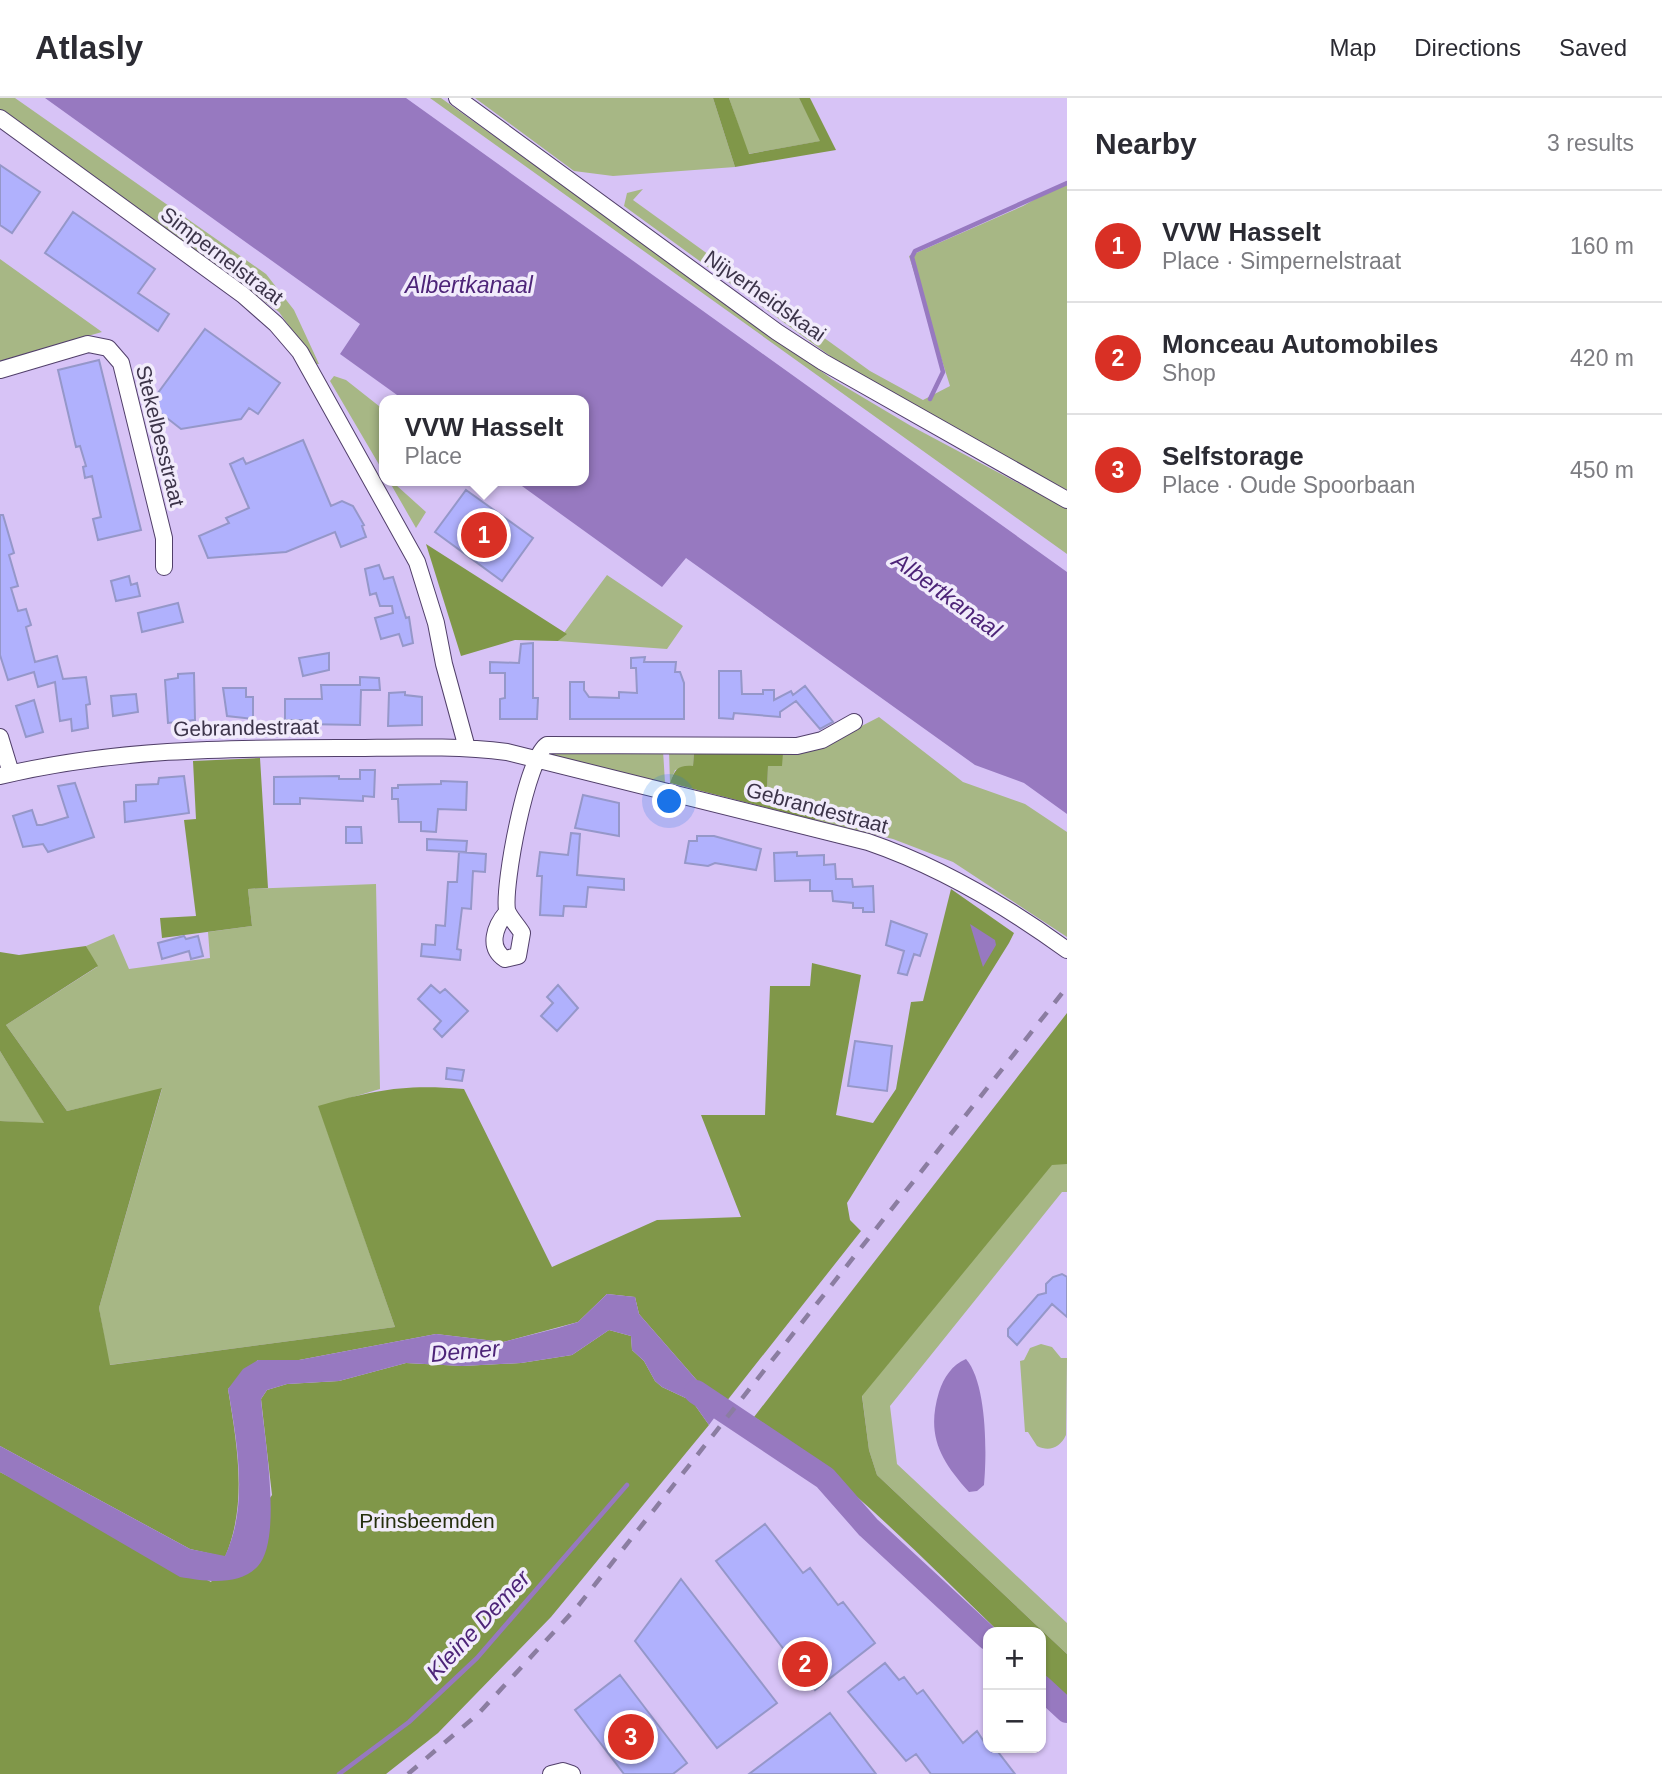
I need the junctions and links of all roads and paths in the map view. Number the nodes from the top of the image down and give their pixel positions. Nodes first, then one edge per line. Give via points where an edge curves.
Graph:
1 (457, 98) edge
2 (0, 118) edge
3 (0, 370) edge
4 (1067, 500) edge
5 (164, 567) dead end
6 (854, 722) dead end
7 (0, 737) edge
8 (467, 748) junction
9 (535, 759) junction
10 (5, 774) edge
11 (507, 912) dead end
12 (1067, 950) edge
13 (551, 1774) edge
14 (572, 1774) edge

1 - 4 street, Nijverheidskaai via 777,332
2 - 8 street, Simpernelstraat via 243,295 300,352 417,562
3 - 5 street, Stekelbesstraat via 88,344 108,348 121,363 164,538
6 - 9 street, Gebrandestraat via 822,740 797,746 547,745
7 - 10 street
8 - 9 street, Gebrandestraat
8 - 10 street, Gebrandestraat via 219,748 124,753
9 - 11 street via 513,843
9 - 12 street, Gebrandestraat via 908,856 991,898
13 - 14 street via 563,1770

